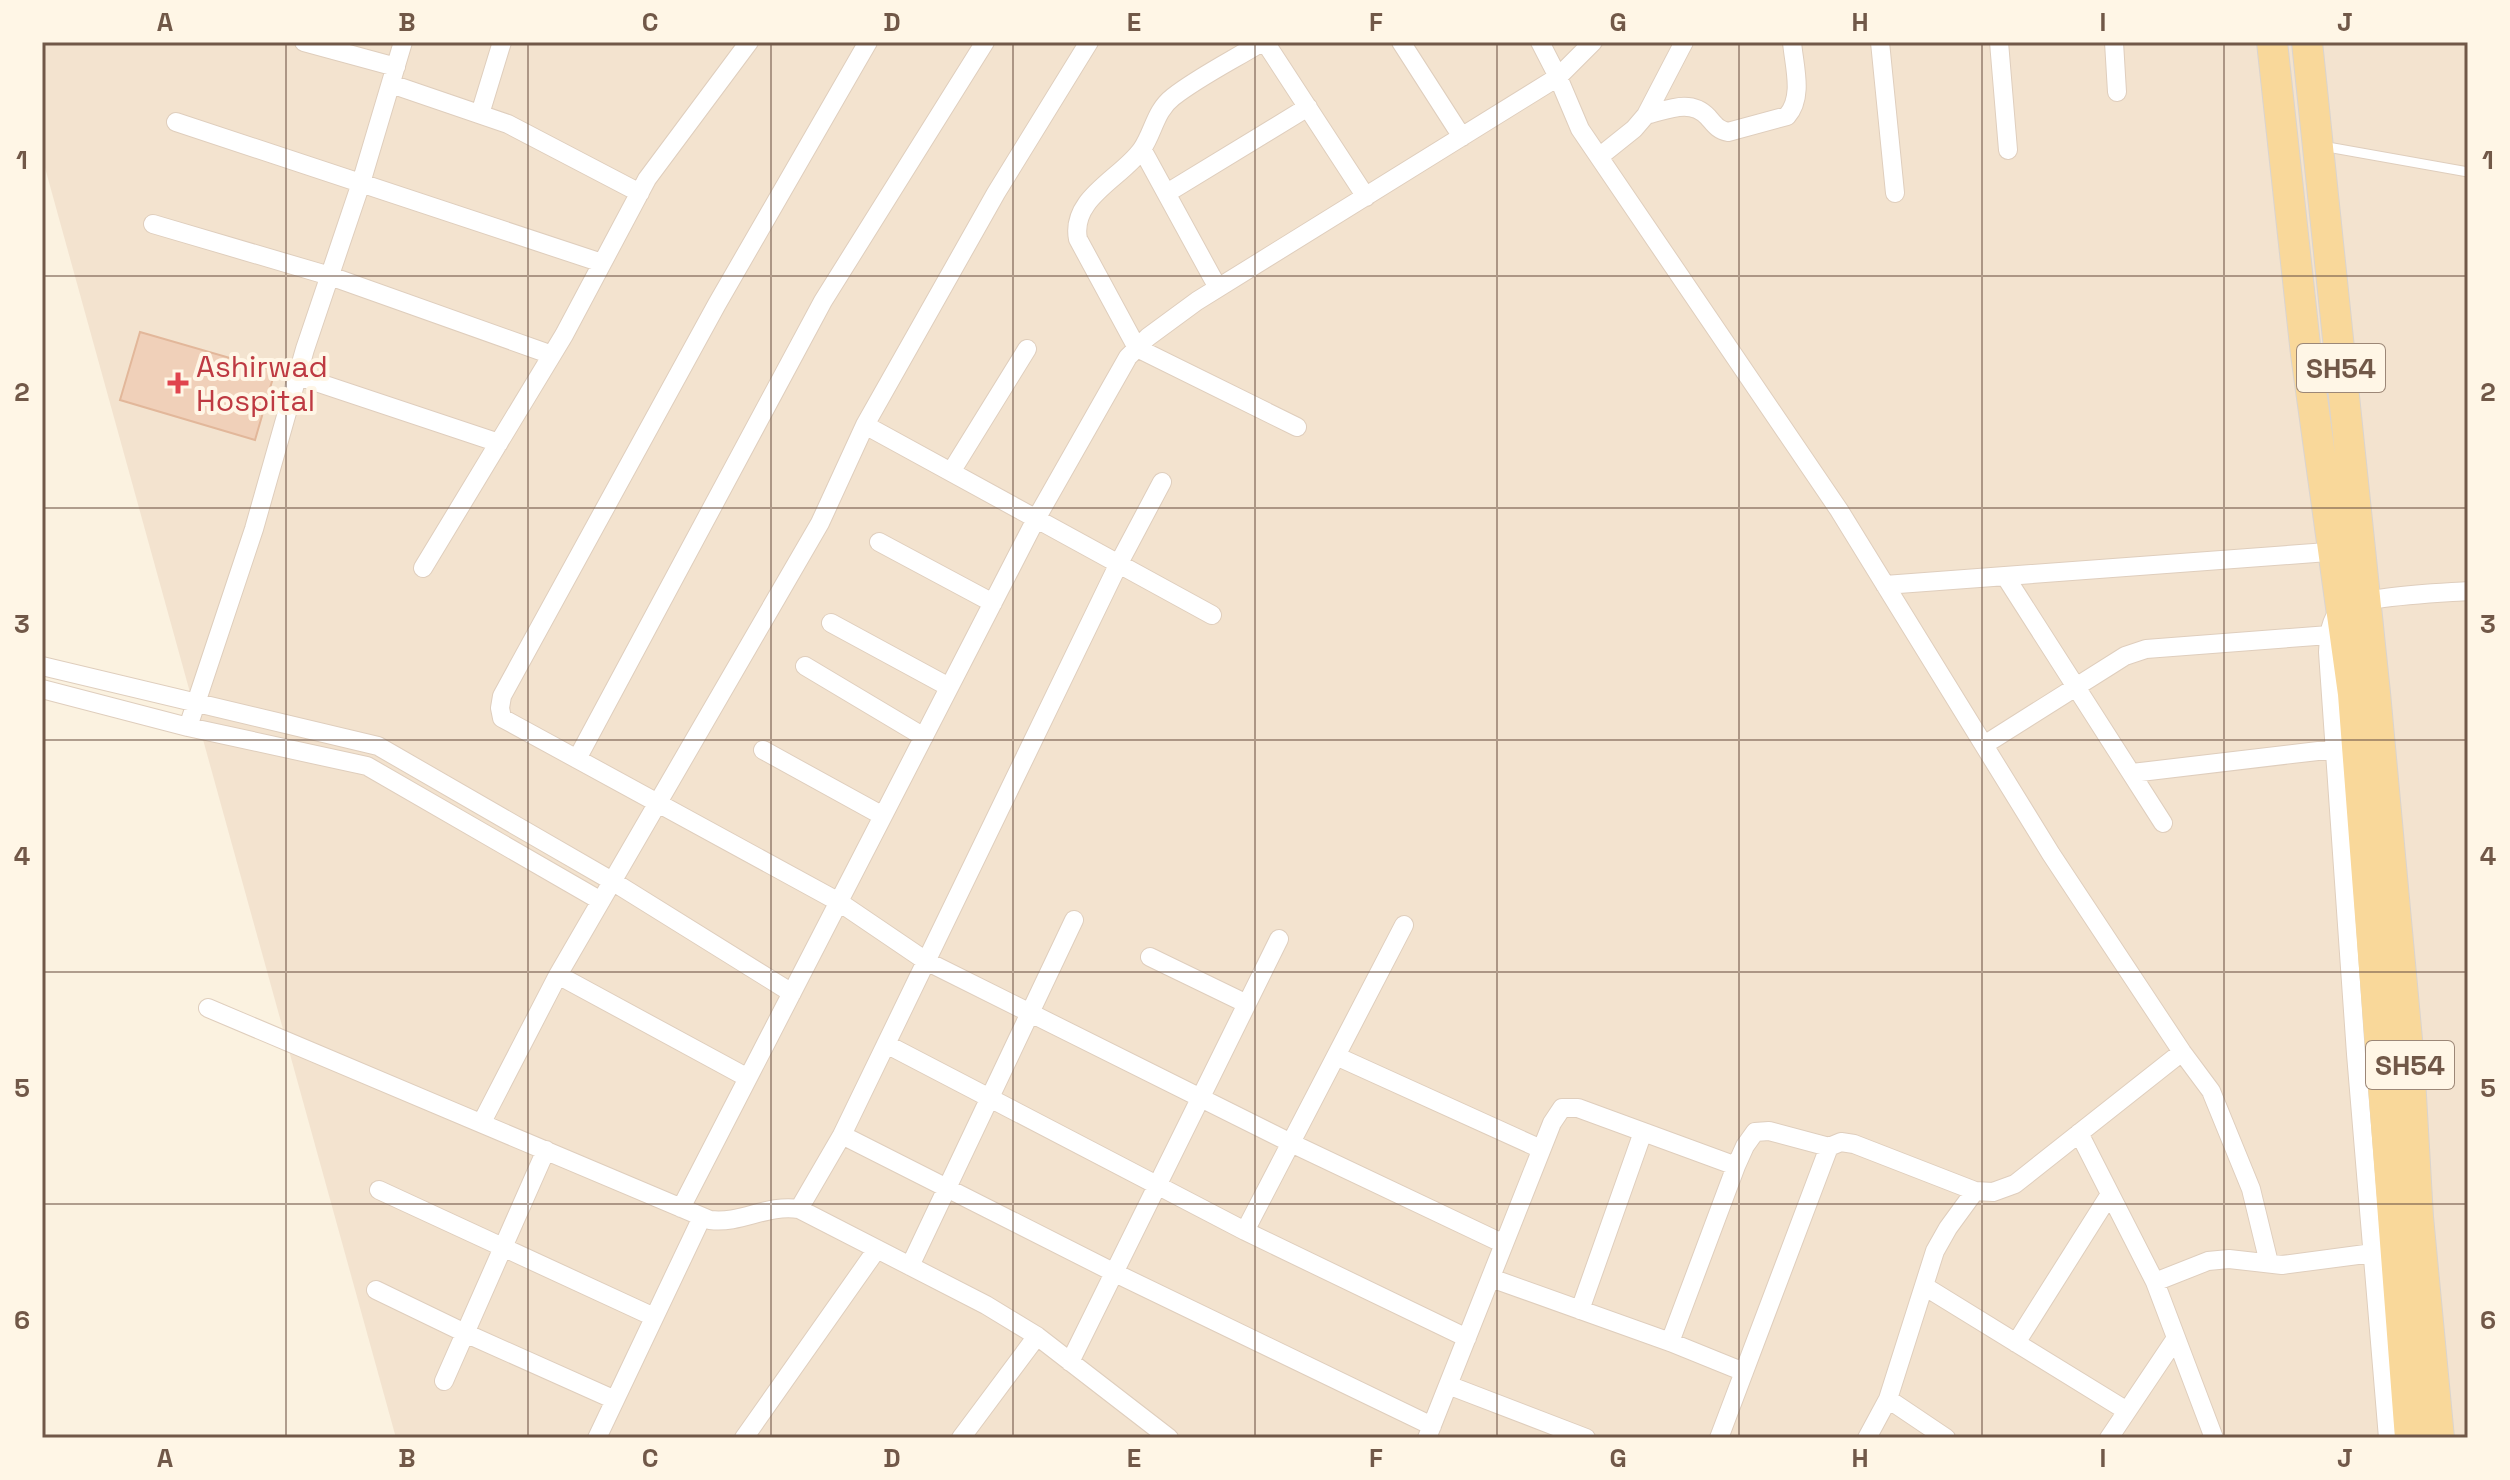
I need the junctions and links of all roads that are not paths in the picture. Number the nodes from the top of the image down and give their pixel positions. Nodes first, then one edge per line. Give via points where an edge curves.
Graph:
1 (304, 42) edge
2 (403, 42) edge
3 (502, 42) edge
4 (749, 42) edge
5 (868, 42) edge
6 (985, 42) edge
7 (1089, 42) edge
8 (1264, 42) edge
9 (1401, 42) edge
10 (1540, 42) edge
11 (1593, 42) edge
12 (1684, 42) edge
13 (1792, 42) edge
14 (1880, 42) edge
15 (1999, 42) edge
16 (2114, 42) edge
17 (2272, 42) edge
18 (2307, 42) edge
19 (393, 76) junction
20 (1558, 77) junction
21 (2117, 92) dead end
22 (1308, 107) junction
23 (480, 114) junction
24 (1646, 115) junction
25 (176, 122) dead end
26 (1462, 137) junction
27 (2317, 145) junction
28 (1142, 149) junction
29 (2008, 150) dead end
30 (1599, 157) junction
31 (2468, 172) edge
32 (361, 183) junction
33 (640, 193) junction
34 (1167, 193) junction
35 (1895, 193) dead end
36 (1366, 197) junction
37 (153, 224) dead end
38 (602, 263) junction
39 (330, 276) junction
40 (1218, 288) junction
41 (1137, 348) junction
42 (1027, 349) dead end
43 (2339, 350) junction
44 (2306, 354) junction
45 (552, 355) junction
46 (298, 376) junction
47 (865, 425) junction
48 (1297, 427) dead end
49 (499, 443) junction
50 (951, 472) junction
51 (1162, 482) dead end
52 (1036, 519) junction
53 (879, 542) dead end
54 (2347, 551) junction
55 (1119, 563) junction
56 (423, 568) dead end
57 (2005, 576) junction
58 (1885, 585) junction
59 (2468, 591) edge
60 (993, 603) junction
61 (1212, 615) dead end
62 (2345, 615) junction
63 (831, 623) dead end
64 (42, 666) edge
65 (805, 666) dead end
66 (2078, 686) junction
67 (949, 687) junction
68 (42, 689) edge
69 (2364, 694) junction
70 (195, 704) junction
71 (188, 727) junction
72 (924, 737) junction
73 (1984, 745) junction
74 (2335, 749) junction
75 (763, 750) dead end
76 (577, 759) junction
77 (2132, 773) junction
78 (657, 803) junction
79 (883, 816) junction
80 (2163, 823) dead end
81 (612, 881) junction
82 (601, 901) junction
83 (839, 902) junction
84 (1074, 920) dead end
85 (1404, 925) dead end
86 (1279, 939) dead end
87 (1150, 957) dead end
88 (926, 961) junction
89 (558, 975) junction
90 (792, 993) junction
91 (1247, 1004) junction
92 (208, 1008) dead end
93 (1030, 1013) junction
94 (886, 1044) junction
95 (2182, 1052) junction
96 (1336, 1056) junction
97 (748, 1078) junction
98 (990, 1098) junction
99 (1201, 1098) junction
100 (482, 1122) junction
101 (1643, 1132) junction
102 (2079, 1133) junction
103 (842, 1135) junction
104 (1291, 1143) junction
105 (1829, 1147) junction
106 (1541, 1149) junction
107 (546, 1150) junction
108 (1736, 1166) junction
109 (1157, 1186) junction
110 (947, 1188) junction
111 (379, 1190) dead end
112 (1975, 1191) junction
113 (2110, 1194) junction
114 (681, 1208) junction
115 (799, 1209) junction
116 (702, 1217) junction
117 (1245, 1231) junction
118 (1504, 1244) junction
119 (503, 1246) junction
120 (877, 1249) junction
121 (2373, 1253) junction
122 (2269, 1263) junction
123 (910, 1266) junction
124 (1115, 1273) junction
125 (1491, 1278) junction
126 (2155, 1282) junction
127 (1924, 1286) junction
128 (376, 1290) dead end
129 (1580, 1310) junction
130 (654, 1317) junction
131 (465, 1333) junction
132 (1037, 1336) junction
133 (1467, 1338) junction
134 (2176, 1338) junction
135 (1670, 1342) junction
136 (2016, 1343) junction
137 (1070, 1362) junction
138 (1744, 1372) junction
139 (444, 1381) dead end
140 (1448, 1385) junction
141 (1888, 1399) junction
142 (615, 1400) junction
143 (2127, 1411) junction
144 (1430, 1432) edge
145 (597, 1438) edge
146 (744, 1438) edge
147 (961, 1438) edge
148 (1169, 1438) edge
149 (1586, 1438) edge
150 (1719, 1438) edge
151 (1867, 1438) edge
152 (1946, 1438) edge
153 (2109, 1438) edge
154 (2214, 1438) edge
155 (2388, 1438) edge
156 (2410, 1438) edge
157 (2439, 1438) edge

1 - 19 street
2 - 19 street
3 - 23 street
4 - 33 street
5 - 76 street via 502,696 502,718
6 - 76 street via 823,301
7 - 47 street via 996,193
8 - 22 street
8 - 28 street via 1172,98 1159,112
9 - 26 street
10 - 20 street
11 - 20 street
12 - 24 street
13 - 24 street via 1797,96 1787,116 1728,132 1695,106
14 - 35 street
15 - 29 street
16 - 21 street
17 - 44 main road, SH54
18 - 27 main road, SH54
19 - 23 street
19 - 32 street
20 - 26 street
20 - 30 street via 1580,129
22 - 34 street
22 - 36 street
23 - 33 street
24 - 30 street
25 - 32 street
26 - 36 street
27 - 31 lane
27 - 43 main road, SH54
28 - 34 street
28 - 41 street via 1083,207 1075,226
30 - 58 street
32 - 38 street
32 - 39 street
33 - 38 street
34 - 40 street
36 - 40 street
37 - 39 street
38 - 45 street
39 - 45 street
39 - 46 street
40 - 41 street
41 - 48 street
41 - 52 street
42 - 50 street
43 - 44 main road
43 - 54 main road, SH54
44 - 54 main road, SH54
45 - 49 street
46 - 49 street
46 - 70 street
47 - 50 street
47 - 78 street via 820,523
49 - 56 street
50 - 52 street
51 - 55 street
52 - 55 street
52 - 60 street
53 - 60 street
54 - 57 street
54 - 62 main road, SH54
55 - 61 street
55 - 88 street
57 - 58 street
57 - 66 street
58 - 73 street
59 - 62 street
60 - 67 street
62 - 66 street via 2146,649
62 - 69 main road, SH54
62 - 74 street via 2328,652
63 - 67 street
64 - 70 street
65 - 72 street
66 - 73 street
66 - 77 street
67 - 72 street
68 - 71 street
69 - 156 main road, SH54
69 - 157 main road, SH54 via 2409,1061
70 - 71 street
70 - 81 street via 378,746
71 - 82 street via 367,766
72 - 79 street
73 - 95 street
74 - 77 street
74 - 121 street
75 - 79 street
76 - 78 street
77 - 80 street
78 - 81 street
78 - 83 street
79 - 83 street
81 - 82 street
81 - 90 street
82 - 89 street
83 - 88 street
83 - 90 street
84 - 93 street
85 - 96 street
86 - 91 street
87 - 91 street
88 - 93 street
88 - 94 street
89 - 97 street
89 - 100 street
90 - 97 street
91 - 99 street
92 - 100 street
93 - 98 street
93 - 99 street
94 - 98 street
94 - 103 street
95 - 102 street
95 - 122 street via 2211,1091 2241,1160
96 - 104 street
96 - 106 street
97 - 114 street
98 - 109 street
98 - 110 street
99 - 104 street
99 - 109 street
100 - 107 street
101 - 106 street via 1578,1108 1562,1108
101 - 108 street
101 - 129 street
102 - 112 street via 2015,1184 1993,1192
102 - 113 street
103 - 110 street
103 - 115 street
104 - 117 street
104 - 118 street
105 - 108 street via 1755,1132
105 - 112 street via 1854,1144
105 - 138 street
106 - 118 street
107 - 114 street
107 - 119 street
108 - 135 street
109 - 117 street
109 - 124 street
110 - 123 street
110 - 124 street
111 - 119 street
112 - 127 street via 1935,1251
113 - 126 street
113 - 136 street
114 - 116 street
115 - 116 street via 782,1206 727,1222
115 - 120 street
116 - 130 street
117 - 133 street
118 - 125 street
119 - 130 street
119 - 131 street
120 - 123 street
120 - 146 street
121 - 122 street
121 - 155 street
122 - 126 street via 2208,1261
123 - 132 street
124 - 137 street
124 - 144 street
125 - 129 street
125 - 133 street
126 - 134 street
127 - 136 street
127 - 141 street
128 - 131 street
129 - 135 street
130 - 142 street
131 - 139 street
131 - 142 street
132 - 137 street
132 - 147 street
133 - 140 street
134 - 143 street
134 - 154 street
135 - 138 street
136 - 143 street
137 - 148 street
138 - 150 street
140 - 144 street
140 - 149 street
141 - 151 street
141 - 152 street
142 - 145 street
143 - 153 street

